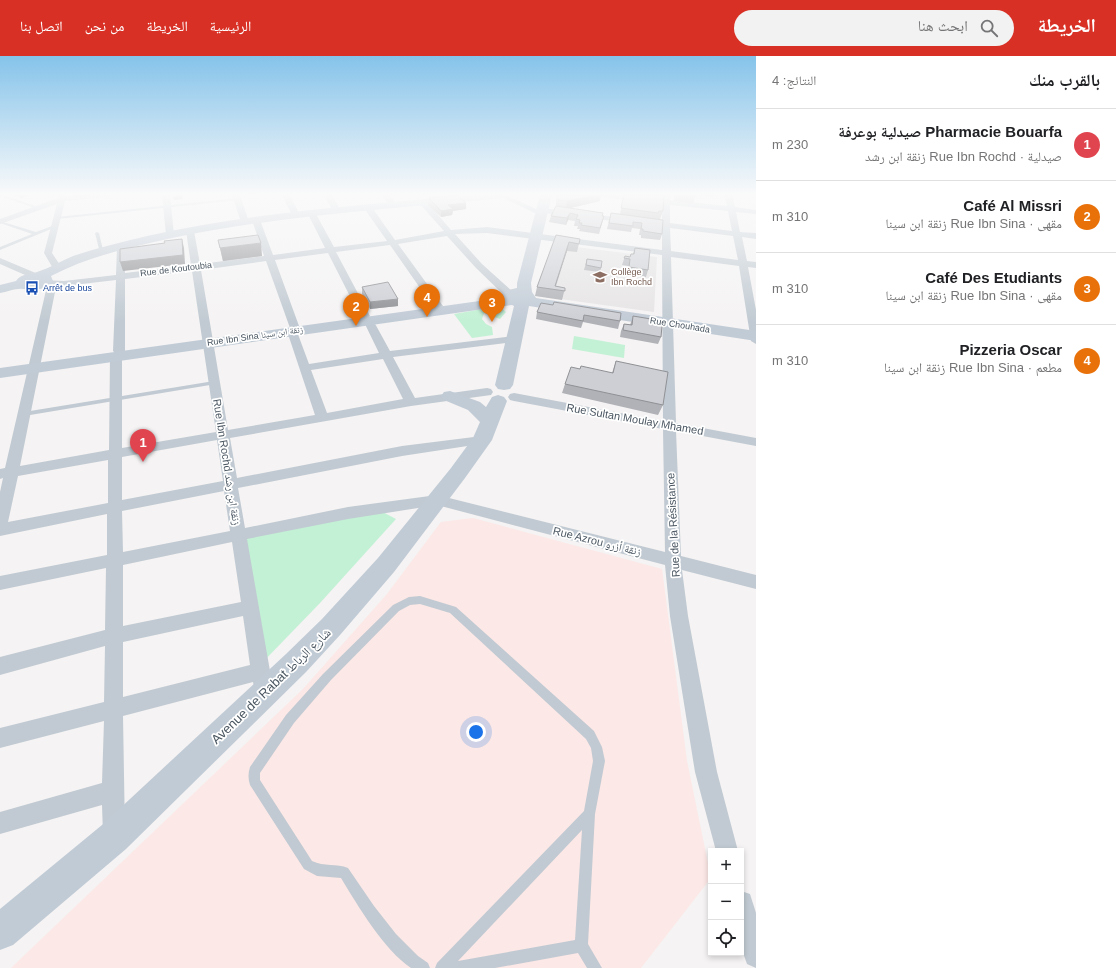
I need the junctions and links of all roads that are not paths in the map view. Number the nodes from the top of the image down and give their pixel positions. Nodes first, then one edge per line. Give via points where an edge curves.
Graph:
1 (535, 237) edge
2 (27, 238) edge
3 (52, 238) edge
4 (98, 238) edge
5 (160, 238) edge
6 (191, 238) edge
7 (259, 238) edge
8 (324, 238) edge
9 (389, 238) edge
10 (428, 238) edge
11 (454, 238) edge
12 (540, 238) edge
13 (666, 238) edge
14 (737, 238) edge
15 (392, 242) junction
16 (121, 247) junction
17 (0, 249) edge
18 (331, 250) junction
19 (102, 253) junction
20 (666, 253) junction
21 (269, 258) junction
22 (0, 261) edge
23 (743, 263) junction
24 (756, 265) edge
25 (196, 267) junction
26 (57, 268) junction
27 (121, 276) junction
28 (43, 279) junction
29 (0, 290) edge
30 (517, 300) junction
31 (438, 306) junction
32 (367, 318) junction
33 (666, 322) junction
34 (293, 328) junction
35 (756, 338) edge
36 (514, 339) junction
37 (207, 341) junction
38 (117, 354) junction
39 (386, 355) junction
40 (34, 366) junction
41 (0, 368) edge
42 (305, 368) junction
43 (0, 374) edge
44 (214, 383) junction
45 (450, 396) junction
46 (116, 399) junction
47 (411, 402) junction
48 (496, 406) junction
49 (24, 414) junction
50 (322, 418) junction
51 (669, 425) junction
52 (223, 435) junction
53 (756, 442) edge
54 (115, 454) junction
55 (6, 473) edge
56 (231, 485) junction
57 (437, 500) junction
58 (115, 507) junction
59 (0, 526) edge
60 (0, 530) edge
61 (239, 536) junction
62 (114, 559) junction
63 (673, 560) junction
64 (756, 582) edge
65 (0, 583) edge
66 (250, 607) junction
67 (114, 636) junction
68 (0, 666) edge
69 (262, 683) junction
70 (113, 708) junction
71 (0, 738) edge
72 (113, 792) junction
73 (589, 814) junction
74 (0, 823) edge
75 (114, 837) junction
76 (726, 848) edge
77 (744, 913) edge
78 (0, 932) edge
79 (581, 946) junction
80 (756, 955) edge
81 (423, 968) edge
82 (442, 968) edge
83 (456, 968) edge
84 (595, 968) edge

1 - 30 street, Avenue de Rabat شارع الرباط
2 - 17 lane
3 - 26 street via 48,253
4 - 19 lane
5 - 16 street
6 - 25 street, Rue Ibn Rochd زنقة ابن رشد
7 - 21 street
8 - 18 street
9 - 15 street
10 - 15 street, Rue de Koutoubia
11 - 30 street via 479,266
12 - 20 street, Rue de Koutoubia
13 - 20 street, Rue de la Résistance
14 - 23 street
15 - 18 street, Rue de Koutoubia
15 - 31 street
16 - 19 street
16 - 27 street
18 - 21 street, Rue de Koutoubia
18 - 32 street
19 - 26 street
20 - 23 street, Rue de Koutoubia
20 - 33 street, Rue de la Résistance
21 - 25 street, Rue de Koutoubia
21 - 34 street
22 - 28 street
23 - 24 street, Rue de Koutoubia
23 - 35 street
25 - 27 street, Rue de Koutoubia
25 - 37 street, Rue Ibn Rochd زنقة ابن رشد
26 - 28 street
27 - 28 street, Rue de Koutoubia
27 - 38 street
28 - 29 street via 31,286 23,284
28 - 40 street
30 - 31 street, Rue Ibn Sina زنقة ابن سينا
30 - 32 street, Rue Ibn Sina زنقة ابن سينا
30 - 33 street, Rue Chouhada
30 - 36 street, Avenue de Rabat شارع الرباط
31 - 32 street, Rue Ibn Sina زنقة ابن سينا
32 - 34 street, Rue Ibn Sina زنقة ابن سينا
32 - 39 street
33 - 35 street, Rue Chouhada
33 - 51 street, Rue de la Résistance
34 - 37 street, Rue Ibn Sina زنقة ابن سينا
34 - 42 street
36 - 39 street
36 - 48 street, Avenue de Rabat شارع الرباط
37 - 38 street, Rue Ibn Sina زنقة ابن سينا
37 - 44 street, Rue Ibn Rochd زنقة ابن رشد
38 - 40 street, Rue Ibn Sina زنقة ابن سينا
38 - 46 street
39 - 42 street
39 - 47 street
40 - 41 street, Rue Ibn Sina زنقة ابن سينا
40 - 43 street, Rue Ibn Sina زنقة ابن سينا
40 - 49 street
42 - 50 street
44 - 46 lane
44 - 52 street, Rue Ibn Rochd زنقة ابن رشد
45 - 47 street
45 - 48 street
45 - 48 street via 474,406
46 - 49 lane
46 - 54 street
47 - 50 street
48 - 51 street, Rue Sultan Moulay Mhamed
48 - 56 street via 402,451
48 - 57 street, Avenue de Rabat شارع الرباط
49 - 55 street
50 - 52 street
51 - 53 street, Rue Sultan Moulay Mhamed
51 - 63 street, Rue de la Résistance
52 - 54 street
52 - 56 street, Rue Ibn Rochd زنقة ابن رشد
54 - 55 street
54 - 58 street
55 - 59 street
56 - 58 street
56 - 61 street, Rue Ibn Rochd زنقة ابن رشد
57 - 61 street via 348,513
57 - 63 street, Rue Azrou زنقة أزرو
57 - 69 street, Avenue de Rabat شارع الرباط via 362,594 326,632
58 - 60 street
58 - 62 street
61 - 62 street
61 - 66 street, Rue Ibn Rochd زنقة ابن رشد
62 - 65 street
62 - 67 street
63 - 64 street, Rue Azrou زنقة أزرو
63 - 76 street, Rue de la Résistance via 679,616 706,772
66 - 67 street
66 - 69 street, Rue Ibn Rochd زنقة ابن رشد
67 - 68 street
67 - 70 street
69 - 70 street
69 - 75 street, Avenue de Rabat شارع الرباط
70 - 71 street
70 - 72 street
72 - 74 street
72 - 75 street
73 - 79 lane
73 - 81 lane via 599,752 590,735 452,610 420,600 409,601 396,608 290,718 254,771 254,781 308,865 317,870 344,872 357,894 405,955
73 - 82 lane
75 - 78 street, Avenue de Rabat شارع الرباط
77 - 80 street
79 - 83 lane
79 - 84 lane

